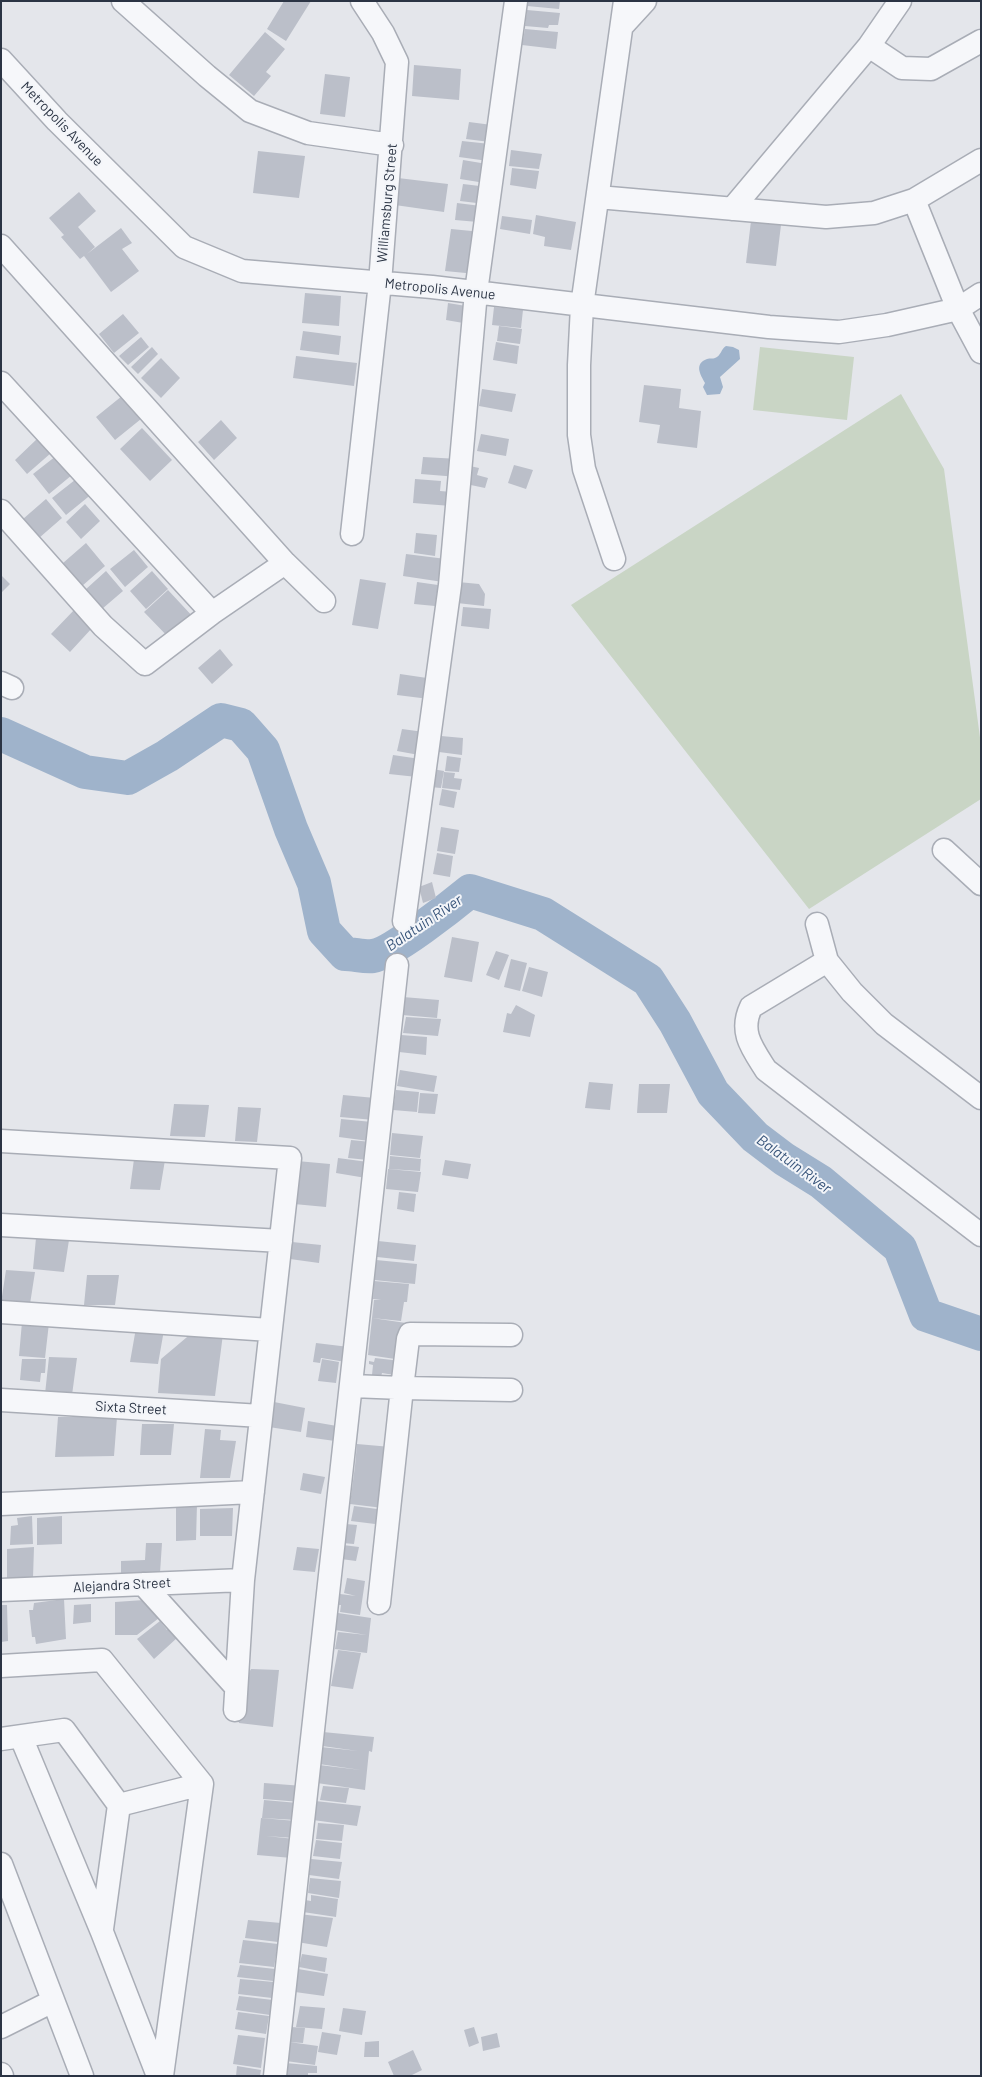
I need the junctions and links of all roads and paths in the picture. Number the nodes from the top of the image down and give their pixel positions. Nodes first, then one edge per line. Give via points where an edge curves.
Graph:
1 (123, 1) edge
2 (362, 1) edge
3 (516, 1) edge
4 (625, 1) edge
5 (644, 1) edge
6 (900, 1) edge
7 (622, 25) junction
8 (981, 41) edge
9 (869, 46) junction
10 (1, 60) edge
11 (392, 146) junction
12 (981, 160) edge
13 (598, 197) junction
14 (914, 200) junction
15 (732, 210) junction
16 (1, 246) edge
17 (380, 283) junction
18 (476, 292) junction
19 (981, 294) edge
20 (582, 306) junction
21 (958, 309) junction
22 (981, 352) edge
23 (1, 383) edge
24 (1, 511) edge
25 (352, 534) dead end
26 (614, 558) dead end
27 (285, 563) junction
28 (324, 601) dead end
29 (212, 614) junction
30 (944, 850) dead end
31 (981, 884) edge
32 (404, 921) dead end
33 (817, 924) dead end
34 (827, 961) junction
35 (397, 965) dead end
36 (981, 1098) edge
37 (1, 1141) edge
38 (1, 1226) edge
39 (981, 1235) edge
40 (281, 1241) junction
41 (1, 1312) edge
42 (270, 1330) junction
43 (511, 1335) dead end
44 (352, 1386) junction
45 (402, 1388) junction
46 (511, 1390) dead end
47 (1, 1400) edge
48 (261, 1416) junction
49 (253, 1492) junction
50 (1, 1504) edge
51 (243, 1580) junction
52 (143, 1584) junction
53 (1, 1590) edge
54 (379, 1603) dead end
55 (1, 1666) edge
56 (236, 1687) junction
57 (235, 1710) dead end
58 (11, 1738) edge
59 (202, 1784) junction
60 (119, 1805) junction
61 (1, 1864) edge
62 (102, 1932) junction
63 (53, 2001) junction
64 (1, 2027) edge
65 (82, 2076) edge
66 (158, 2076) edge
67 (162, 2076) edge
68 (275, 2076) edge

1 - 11 street via 250,111 308,133
2 - 11 street, Williamsburg Street via 383,33 396,62
3 - 18 street
4 - 7 street
5 - 7 street
6 - 9 street
7 - 13 street
8 - 9 street via 931,69 902,68
9 - 15 street
10 - 17 street, Metropolis Avenue via 57,121 184,247 242,271
11 - 17 street, Williamsburg Street
12 - 14 street
13 - 15 street
13 - 20 street
14 - 15 street via 874,213 826,216
14 - 21 street
16 - 27 street
17 - 18 street, Metropolis Avenue
17 - 25 street, Williamsburg Street
18 - 20 street, Metropolis Avenue
18 - 32 street via 450,585
19 - 21 street
20 - 21 street, Metropolis Avenue via 839,332
20 - 26 street via 578,364 579,435 584,469
21 - 22 street
23 - 29 street
24 - 29 street via 104,626 145,664
27 - 28 street
27 - 29 street
30 - 31 street
33 - 34 street
34 - 36 street via 884,1024
34 - 39 street via 751,1006 745,1030 751,1046 766,1070
35 - 44 street
37 - 40 street via 290,1158
38 - 40 street
40 - 42 street
41 - 42 street
42 - 48 street
43 - 45 street via 410,1334
44 - 45 street
44 - 68 street
45 - 46 street
45 - 54 street
47 - 48 street, Sixta Street
48 - 49 street
49 - 50 street
49 - 51 street
51 - 52 street, Alejandra Street
51 - 56 street
52 - 53 street, Alejandra Street
52 - 56 street
55 - 59 street via 102,1660
56 - 57 street
58 - 60 street via 64,1730
58 - 62 street
59 - 60 street
59 - 67 street
60 - 62 street
61 - 63 street
62 - 66 street
63 - 64 street
63 - 65 street

